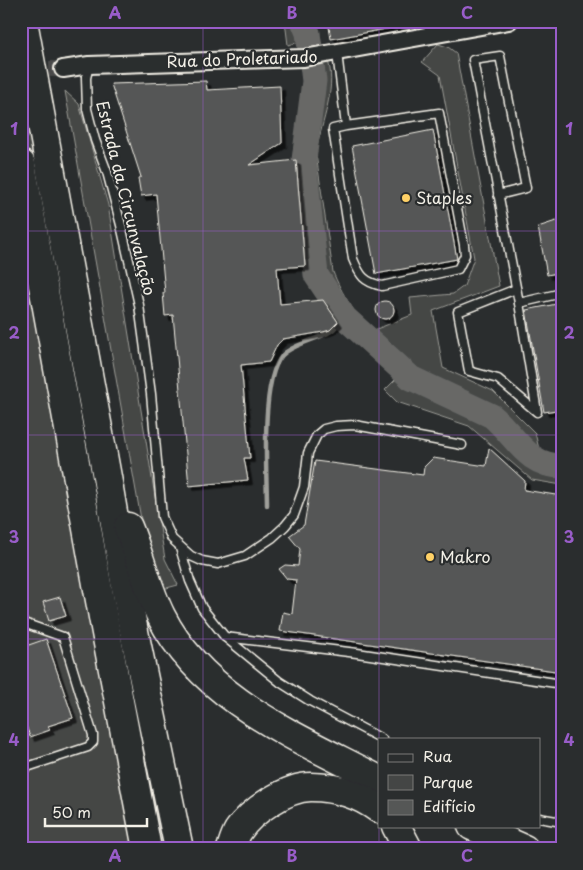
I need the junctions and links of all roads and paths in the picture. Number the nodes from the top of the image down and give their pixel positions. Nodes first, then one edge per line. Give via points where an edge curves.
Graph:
1 (23, 21) edge
2 (509, 21) edge
3 (332, 54) junction
4 (89, 65) junction
5 (63, 69) tunnel mouth
6 (346, 126) junction
7 (21, 164) edge
8 (498, 195) junction
9 (516, 289) junction
10 (562, 293) edge
11 (519, 303) junction
12 (462, 445) dead end
13 (107, 477) junction
14 (180, 548) junction
15 (21, 622) edge
16 (225, 637) junction
17 (562, 684) edge
18 (380, 738) edge
19 (21, 769) edge
20 (378, 779) edge
21 (378, 808) edge
22 (540, 818) edge
23 (562, 822) edge
24 (397, 828) edge
25 (477, 828) edge
26 (147, 849) edge
27 (179, 849) edge
28 (231, 849) edge
29 (408, 849) edge
30 (524, 849) edge

1 - 13 highway
2 - 3 street, Rua do Proletariado
3 - 4 street, Rua do Proletariado via 304,58
3 - 6 lane
4 - 5 street, Rua do Proletariado
4 - 14 lane, Estrada da Circunvalação via 87,108 121,225 139,305 162,517
6 - 6 lane via 333,129 353,259 363,278 382,286 458,269 465,256 464,245 439,113
7 - 26 highway
8 - 8 lane via 526,188 500,56 473,60
8 - 9 lane
9 - 11 lane
9 - 11 lane via 458,312 469,371 498,379 537,412
10 - 11 lane
12 - 14 lane via 355,424 324,429 316,435 308,453 298,506 285,526 272,538 245,556 218,564 202,561
13 - 20 highway via 162,617 195,665 244,706
13 - 27 highway via 131,617
14 - 16 lane via 202,608
15 - 19 lane via 63,637 94,735 88,747
16 - 17 lane
16 - 18 lane via 310,702
21 - 28 highway via 339,790 310,787 288,793 267,802 252,814 238,831
22 - 23 lane
24 - 29 highway
25 - 30 highway

